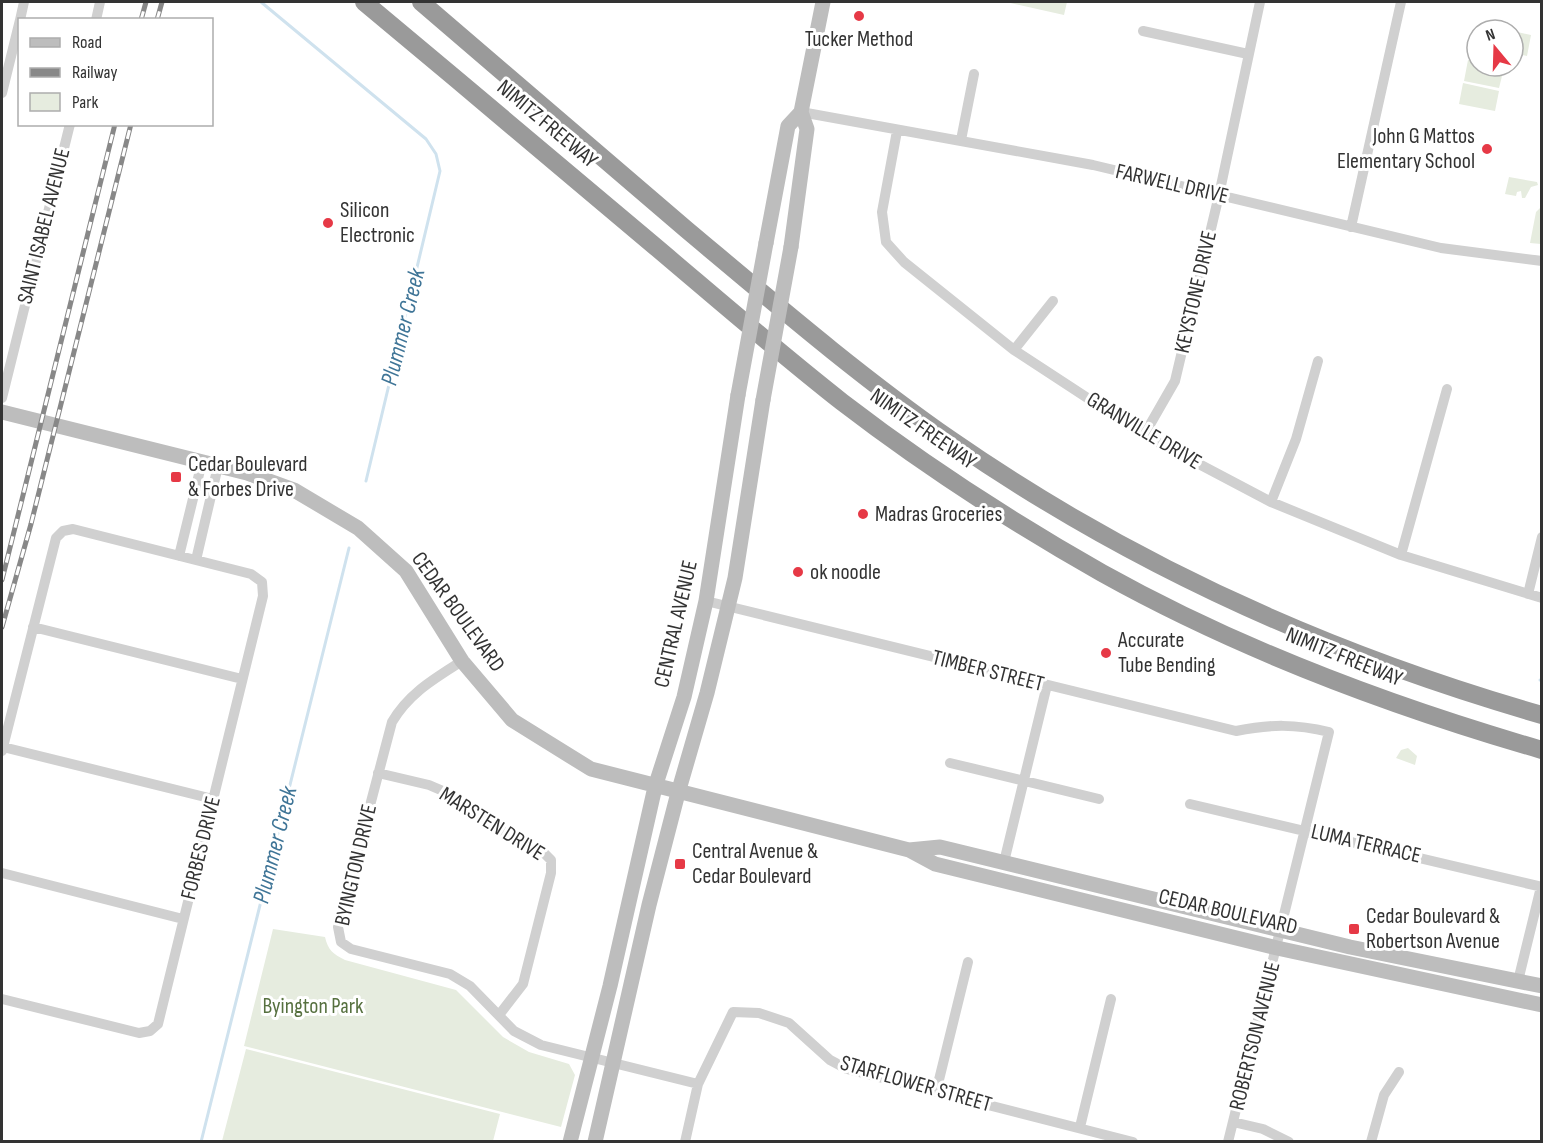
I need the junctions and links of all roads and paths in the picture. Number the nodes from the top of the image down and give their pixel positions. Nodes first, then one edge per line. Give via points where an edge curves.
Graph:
1 (24, 2) edge
2 (100, 2) edge
3 (364, 2) edge
4 (421, 2) edge
5 (823, 2) edge
6 (1260, 2) edge
7 (1401, 2) edge
8 (20, 18) edge
9 (96, 18) edge
10 (18, 28) edge
11 (1143, 32) dead end
12 (1248, 54) junction
13 (974, 74) dead end
14 (2, 93) edge
15 (801, 112) junction
16 (70, 126) edge
17 (897, 131) junction
18 (960, 140) junction
19 (1219, 195) junction
20 (1351, 227) junction
21 (1542, 261) edge
22 (1053, 301) dead end
23 (1014, 350) junction
24 (1318, 361) dead end
25 (1447, 389) dead end
26 (2, 398) edge
27 (2, 412) edge
28 (1143, 435) junction
29 (210, 464) junction
30 (1271, 502) junction
31 (1542, 537) edge
32 (1401, 555) junction
33 (179, 556) junction
34 (196, 560) junction
35 (1528, 594) junction
36 (1542, 598) edge
37 (706, 601) junction
38 (727, 607) junction
39 (33, 627) junction
40 (462, 661) junction
41 (242, 679) junction
42 (1047, 686) junction
43 (1542, 715) edge
44 (2, 749) edge
45 (1542, 750) edge
46 (950, 763) dead end
47 (378, 773) junction
48 (1024, 781) junction
49 (655, 787) junction
50 (678, 793) junction
51 (213, 799) junction
52 (1099, 799) dead end
53 (1190, 804) dead end
54 (1305, 830) junction
55 (909, 850) junction
56 (1004, 862) junction
57 (2, 873) edge
58 (1541, 887) edge
59 (183, 918) junction
60 (1281, 930) junction
61 (1277, 948) junction
62 (968, 962) dead end
63 (1518, 981) junction
64 (1542, 986) edge
65 (2, 999) edge
66 (1111, 999) dead end
67 (1542, 1005) edge
68 (499, 1015) junction
69 (590, 1058) junction
70 (614, 1064) junction
71 (1399, 1072) dead end
72 (698, 1084) junction
73 (936, 1092) junction
74 (1233, 1122) junction
75 (1080, 1127) junction
76 (570, 1142) edge
77 (595, 1142) edge
78 (685, 1142) edge
79 (1133, 1142) edge
80 (1228, 1142) edge
81 (1289, 1142) edge
82 (1371, 1142) edge

1 - 8 street
2 - 9 street
3 - 45 highway, NIMITZ FREEWAY via 843,403 1016,521 1114,579 1278,658 1396,704
4 - 43 highway, NIMITZ FREEWAY via 797,322 950,439 1034,495 1203,586 1313,637 1406,673
5 - 15 main road, CENTRAL AVENUE
6 - 12 street, KEYSTONE DRIVE
7 - 20 street
10 - 14 street
11 - 12 street
12 - 19 street, KEYSTONE DRIVE
13 - 18 street
15 - 17 street, FARWELL DRIVE
15 - 37 main road, CENTRAL AVENUE, bridge via 788,126 738,395
15 - 38 main road, CENTRAL AVENUE, bridge via 807,129 790,247
16 - 26 street, SAINT ISABEL AVENUE
17 - 18 street, FARWELL DRIVE
17 - 23 street, GRANVILLE DRIVE via 882,212 886,242 904,262
18 - 19 street, FARWELL DRIVE via 1093,165
19 - 20 street, FARWELL DRIVE
19 - 28 street, KEYSTONE DRIVE via 1175,381
20 - 21 street, FARWELL DRIVE via 1441,248
22 - 23 street
23 - 28 street, GRANVILLE DRIVE
24 - 30 street via 1296,439
25 - 32 street
27 - 29 main road, CEDAR BOULEVARD
28 - 30 street, GRANVILLE DRIVE
29 - 33 street
29 - 34 street
29 - 40 main road, CEDAR BOULEVARD via 294,490 358,528 406,571
30 - 32 street, GRANVILLE DRIVE
31 - 35 street
32 - 35 street, GRANVILLE DRIVE
33 - 34 street, FORBES DRIVE
33 - 39 street, FORBES DRIVE via 73,529 63,531 56,538
34 - 41 street, FORBES DRIVE via 251,574 262,582 263,596
35 - 36 street, GRANVILLE DRIVE
37 - 38 street, TIMBER STREET
37 - 49 main road, CENTRAL AVENUE via 684,697
38 - 42 street, TIMBER STREET
38 - 50 main road, CENTRAL AVENUE
39 - 41 street
39 - 44 street, FORBES DRIVE
40 - 47 street, BYINGTON DRIVE via 418,689 402,705 392,722
40 - 49 main road, CEDAR BOULEVARD via 512,720 591,769
41 - 51 street, FORBES DRIVE
42 - 48 street
42 - 54 street, TIMBER STREET via 1236,731 1270,724 1301,725 1329,732
44 - 51 street
46 - 48 street
47 - 68 street, BYINGTON DRIVE via 338,927 341,942 351,949 450,974 470,986
47 - 68 street, MARSTEN DRIVE via 450,794 491,825 541,850 551,860 523,984
48 - 52 street
48 - 56 street
49 - 50 main road, CEDAR BOULEVARD
49 - 69 main road, CENTRAL AVENUE
50 - 55 main road, CEDAR BOULEVARD
50 - 70 main road, CENTRAL AVENUE
51 - 59 street, FORBES DRIVE
53 - 54 street, LUMA TERRACE
54 - 58 street, LUMA TERRACE
54 - 60 street, ROBERTSON AVENUE
55 - 56 main road, CEDAR BOULEVARD via 940,847
55 - 61 main road, CEDAR BOULEVARD via 935,864
56 - 60 main road, CEDAR BOULEVARD
57 - 59 street
58 - 63 street
59 - 65 street, FORBES DRIVE via 158,1024 150,1031 139,1033
60 - 61 street, ROBERTSON AVENUE
60 - 63 main road, CEDAR BOULEVARD
61 - 67 main road, CEDAR BOULEVARD
61 - 74 street, ROBERTSON AVENUE
62 - 73 street
63 - 64 main road, CEDAR BOULEVARD
66 - 75 street
68 - 69 street, BYINGTON DRIVE via 514,1031 541,1045
69 - 70 street, BYINGTON DRIVE
69 - 76 main road, CENTRAL AVENUE
70 - 72 street
70 - 77 main road, CENTRAL AVENUE
71 - 82 street via 1384,1095
72 - 73 street, STARFLOWER STREET via 733,1012 759,1013 789,1023 830,1060 847,1069
72 - 78 street
73 - 75 street, STARFLOWER STREET
74 - 80 street, ROBERTSON AVENUE
74 - 81 street via 1263,1129
75 - 79 street, STARFLOWER STREET

